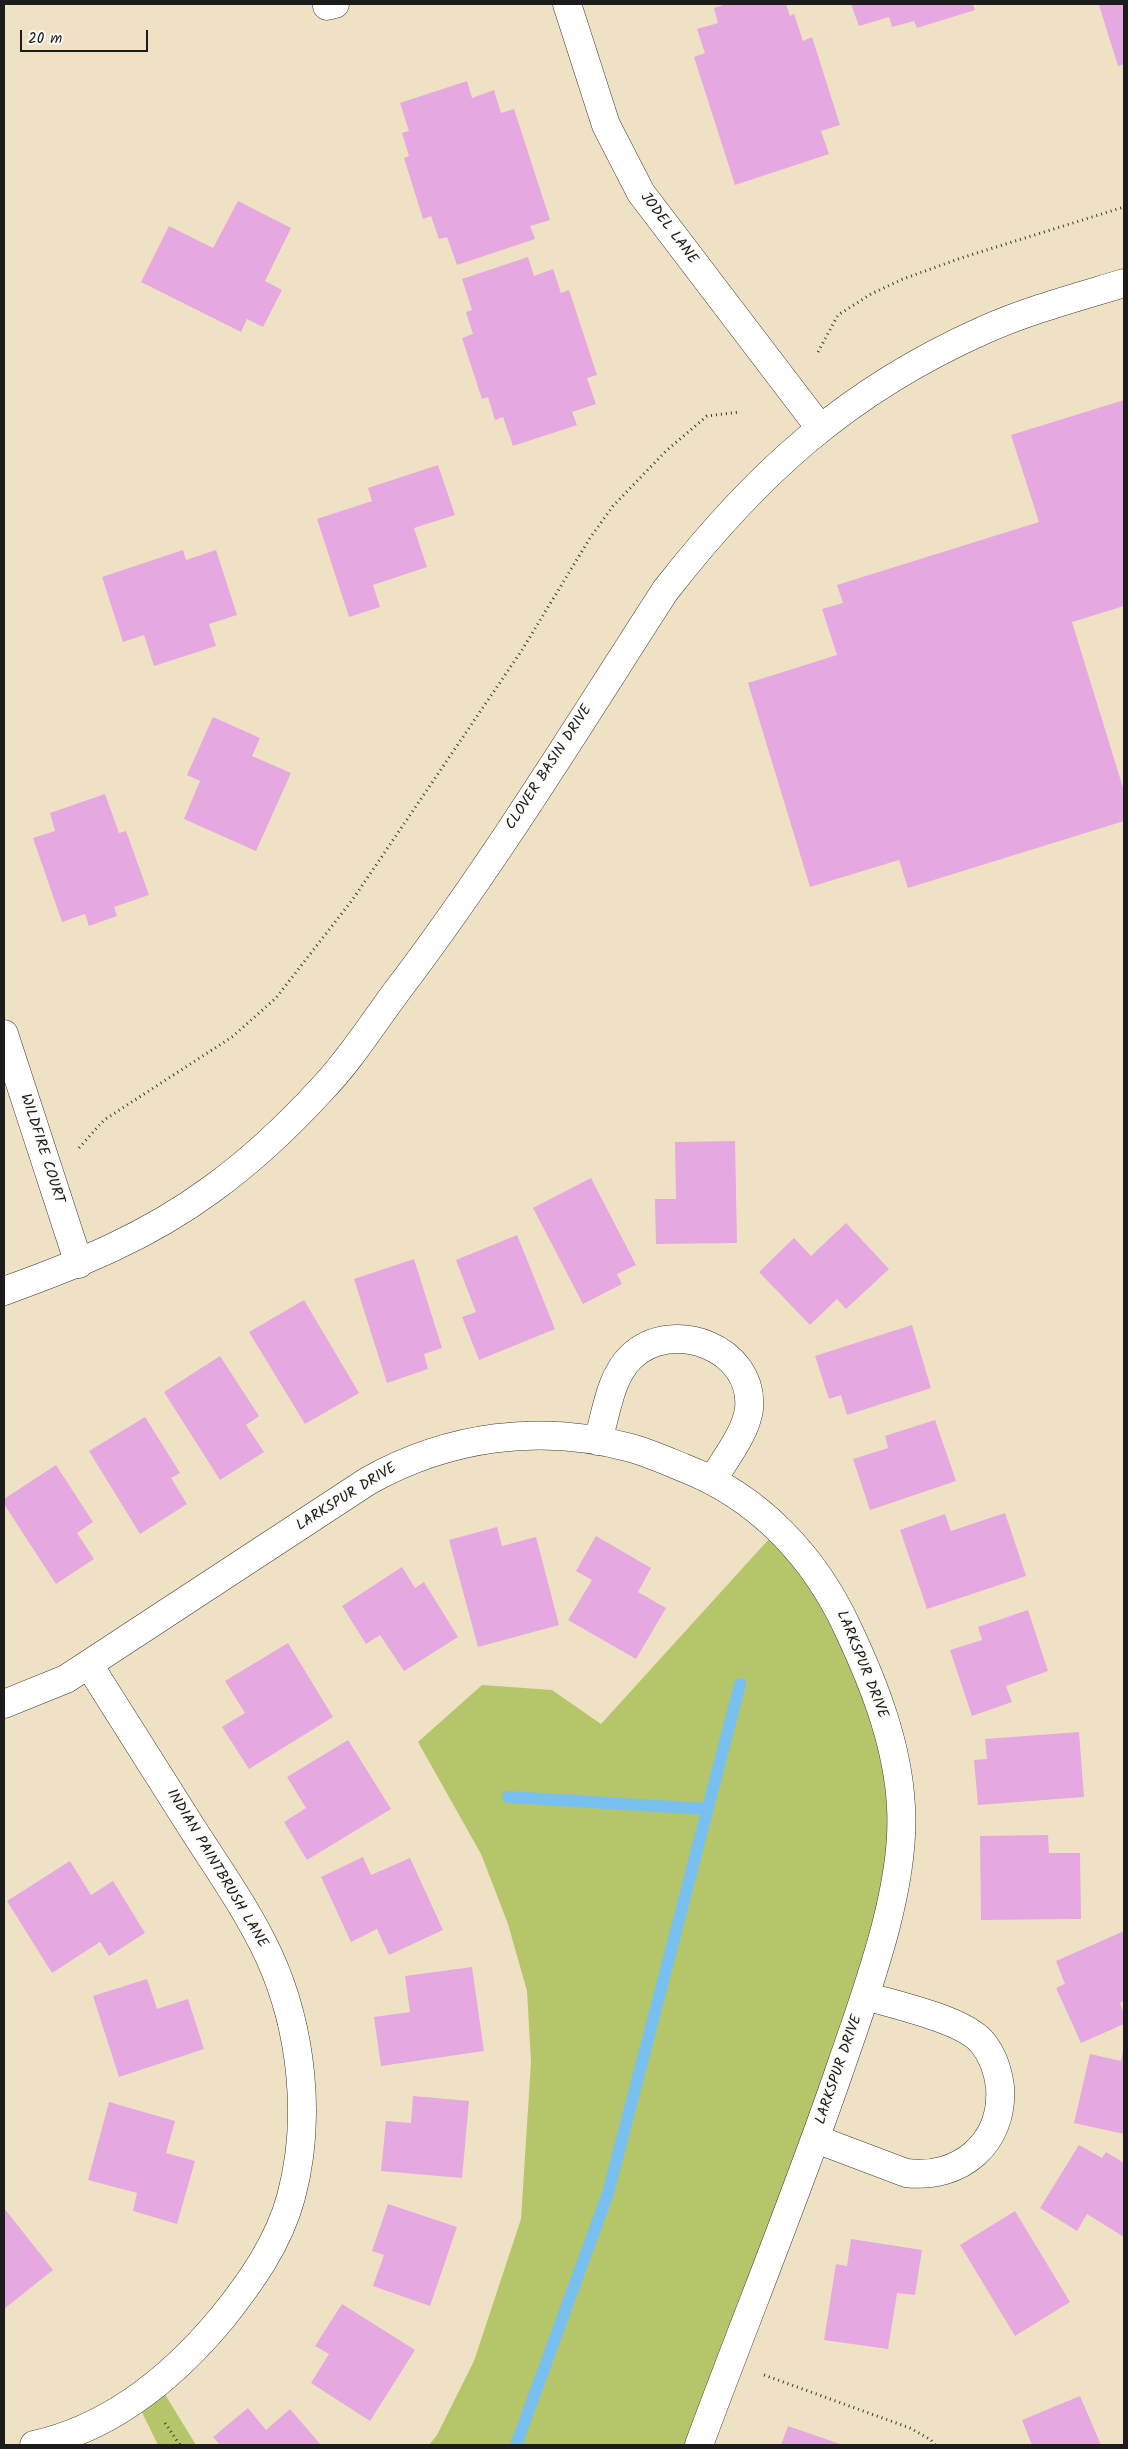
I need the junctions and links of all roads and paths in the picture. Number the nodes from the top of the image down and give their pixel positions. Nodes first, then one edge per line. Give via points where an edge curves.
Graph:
1 (567, 4) edge
2 (1124, 207) edge
3 (1124, 283) edge
4 (818, 352) dead end
5 (739, 412) dead end
6 (820, 428) junction
7 (4, 1034) edge
8 (52, 1181) junction
9 (79, 1264) junction
10 (4, 1290) edge
11 (598, 1441) junction
12 (712, 1479) junction
13 (89, 1665) junction
14 (4, 1704) edge
15 (866, 1996) junction
16 (816, 2139) junction
17 (763, 2374) dead end
18 (165, 2422) dead end
19 (34, 2445) edge
20 (180, 2445) edge
21 (699, 2445) edge
22 (935, 2445) edge

1 - 6 street, JODEL LANE via 606,126 641,193
2 - 4 path via 961,258 871,294 838,315
3 - 6 street, CLOVER BASIN DRIVE via 985,329 874,388
5 - 8 path via 707,416 666,450 613,506 522,650 363,884 276,998 232,1037 95,1127
6 - 9 street, CLOVER BASIN DRIVE via 781,460 742,500 665,591 453,916 323,1088 279,1133 213,1189 135,1238
7 - 8 street, WILDFIRE COURT
8 - 9 street, WILDFIRE COURT
9 - 10 street, CLOVER BASIN DRIVE
11 - 12 street, LARKSPUR DRIVE via 632,1448
11 - 12 street via 613,1389 631,1356 643,1348 669,1340 696,1340 709,1344 725,1354 739,1372 747,1392 749,1409 742,1429
11 - 13 street, LARKSPUR DRIVE via 538,1434 499,1437 451,1446 406,1462 368,1481
12 - 15 street, LARKSPUR DRIVE via 743,1498 779,1528 817,1574 856,1646 884,1720 899,1787 900,1841 895,1881
13 - 14 street, LARKSPUR DRIVE via 66,1679
13 - 19 street, INDIAN PAINTBRUSH LANE via 245,1912 269,1956 297,2049 301,2124 291,2197 282,2222 258,2271 209,2334 158,2384 130,2403 84,2428
15 - 16 street, LARKSPUR DRIVE
15 - 16 street via 956,2024 981,2041 990,2053 999,2080 999,2112 995,2127 976,2154 947,2170 920,2175 906,2173
16 - 21 street, LARKSPUR DRIVE
17 - 22 path via 910,2428
18 - 20 path

